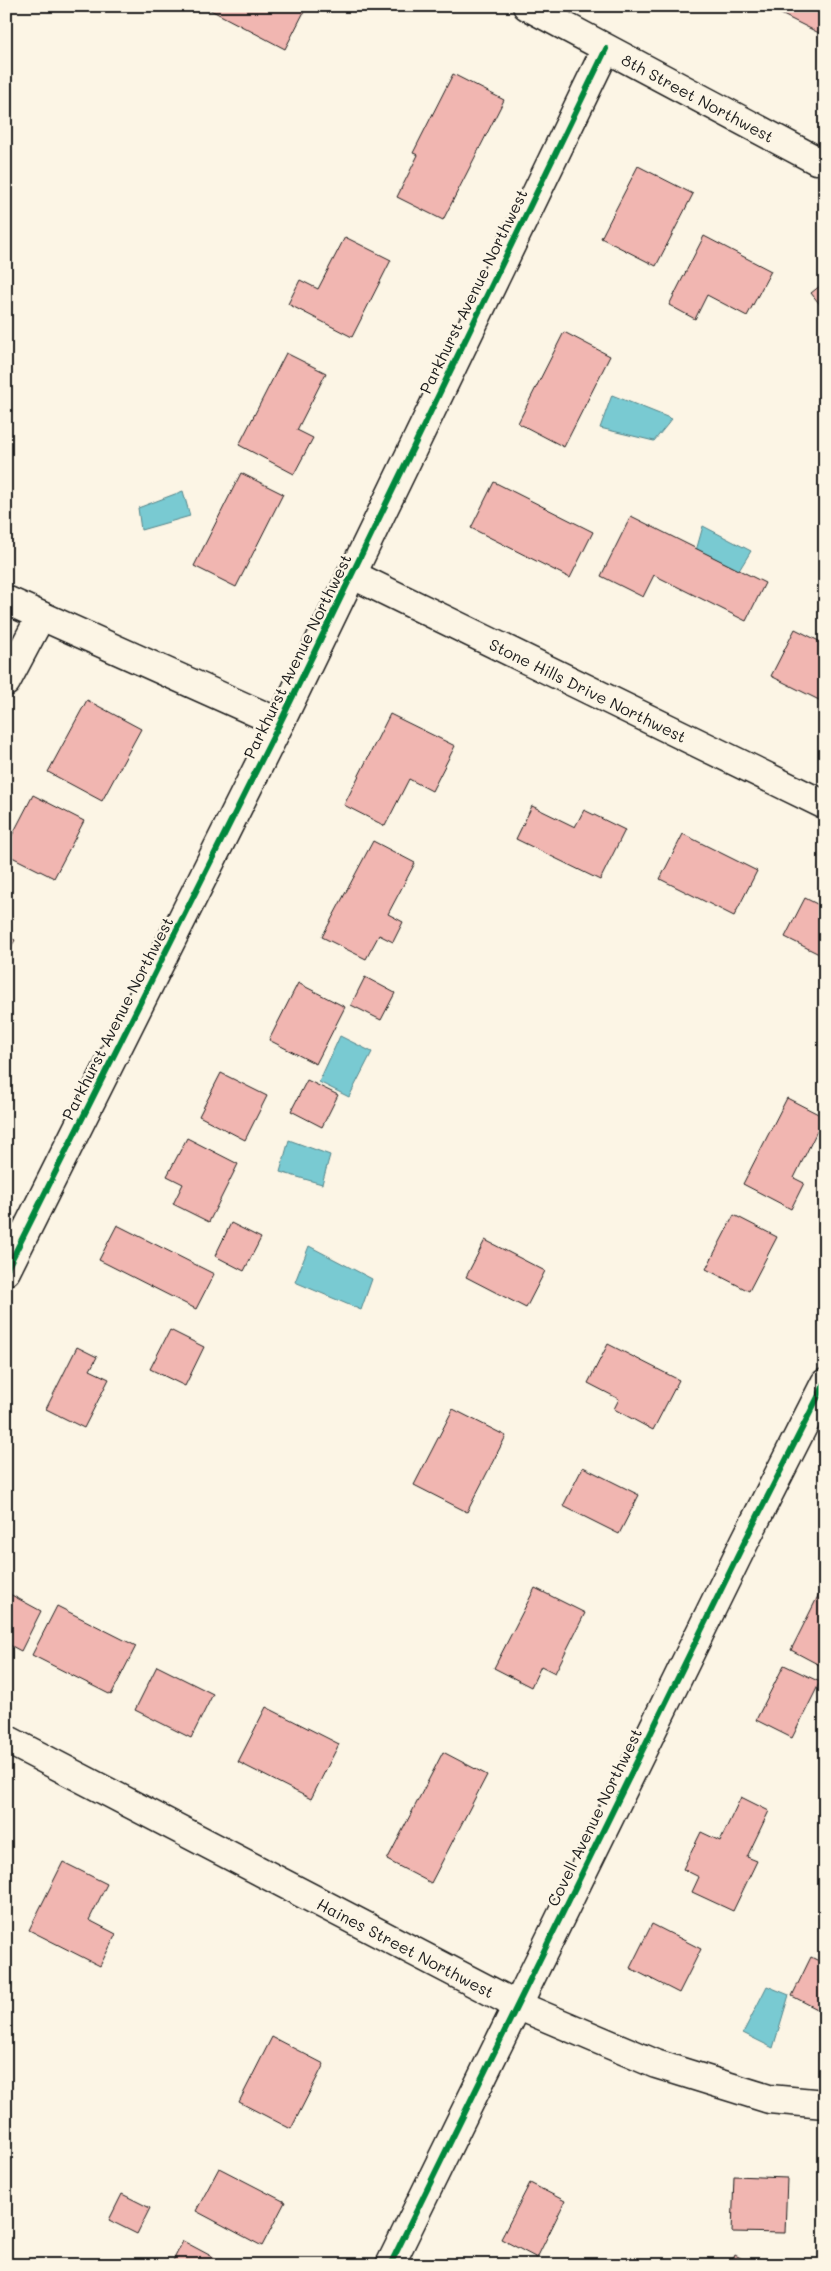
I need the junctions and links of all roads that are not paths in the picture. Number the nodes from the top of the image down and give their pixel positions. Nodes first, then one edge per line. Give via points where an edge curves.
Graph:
1 (527, 6) edge
2 (606, 49) junction
3 (816, 160) dead end
4 (351, 574) junction
5 (6, 600) edge
6 (41, 616) junction
7 (6, 682) edge
8 (280, 723) junction
9 (825, 805) edge
10 (6, 1271) edge
11 (825, 1383) edge
12 (6, 1739) edge
13 (517, 2005) junction
14 (825, 2104) edge
15 (390, 2265) edge

1 - 2 street, 8th Street Northwest
2 - 3 street, 8th Street Northwest
2 - 4 street, Parkhurst Avenue Northwest
4 - 8 street, Parkhurst Avenue Northwest
4 - 9 street, Stone Hills Drive Northwest
5 - 6 street
6 - 7 street
6 - 8 street
8 - 10 street, Parkhurst Avenue Northwest
11 - 13 street, Covell Avenue Northwest
12 - 13 street, Haines Street Northwest
13 - 14 street, Haines Street Northwest via 656,2064 769,2099
13 - 15 street, Covell Avenue Northwest

